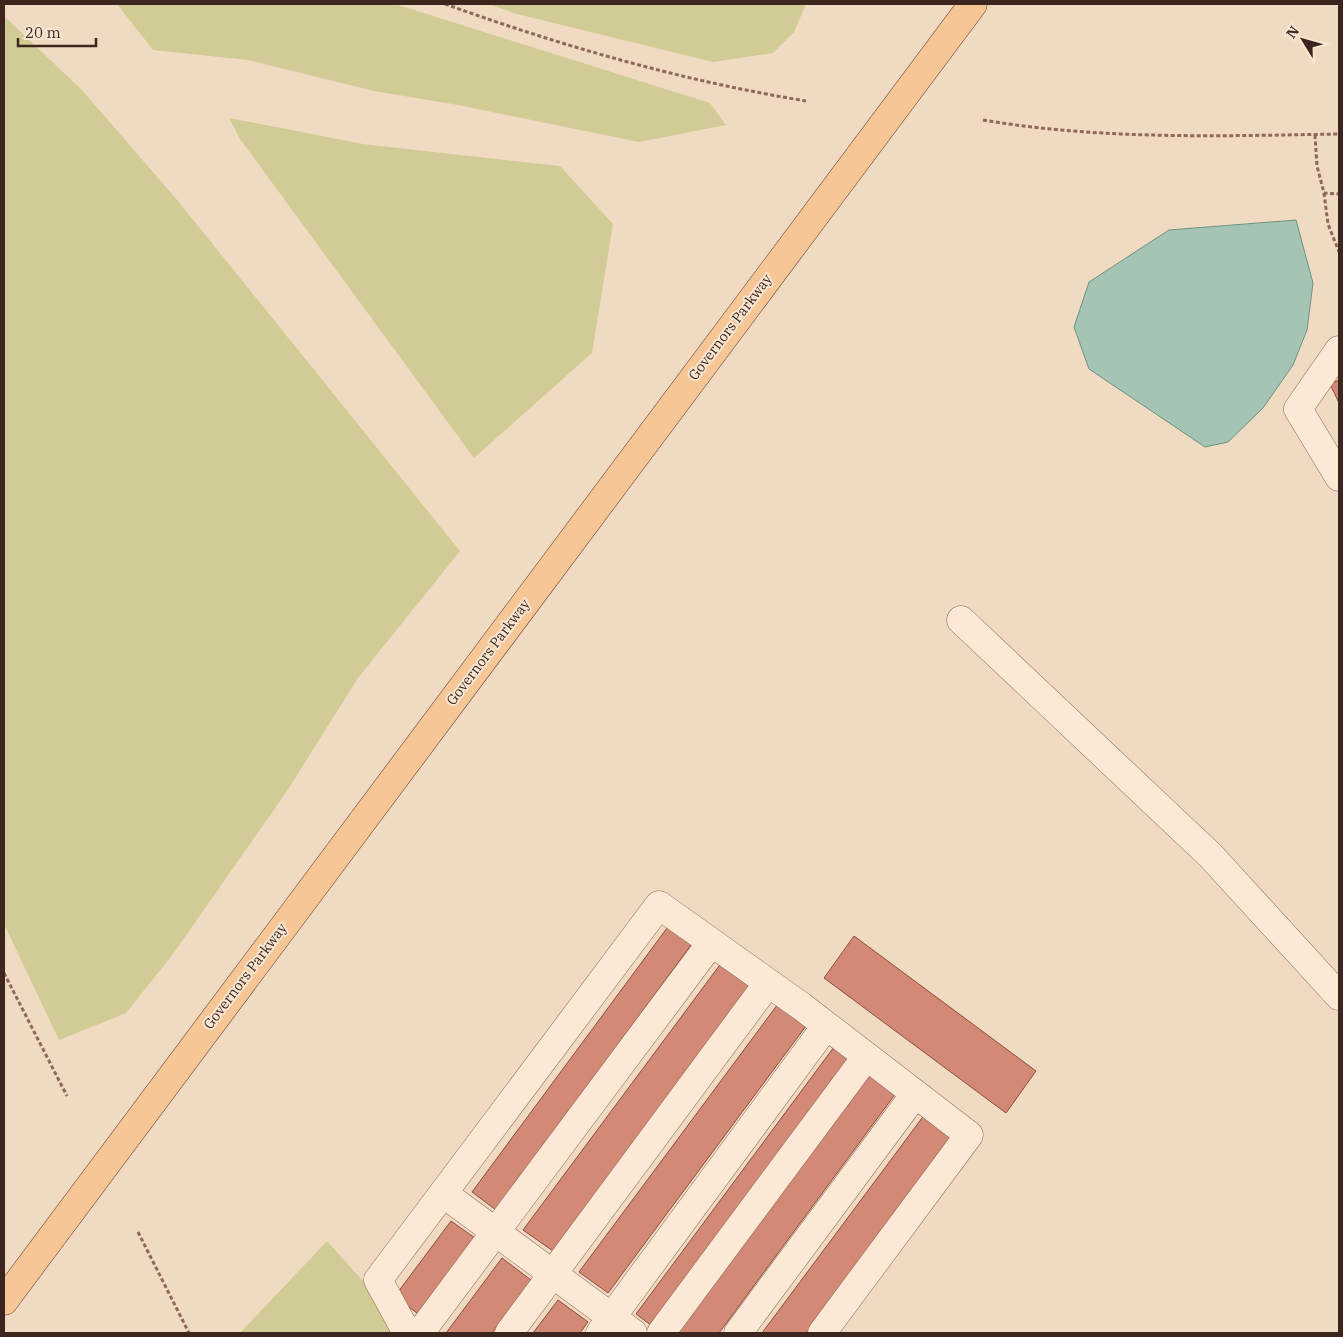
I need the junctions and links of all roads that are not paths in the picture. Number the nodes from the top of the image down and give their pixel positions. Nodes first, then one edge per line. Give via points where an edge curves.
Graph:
1 (973, 4) edge
2 (1339, 350) edge
3 (1339, 477) edge
4 (961, 620) dead end
5 (712, 943) junction
6 (768, 984) junction
7 (1339, 996) edge
8 (826, 1026) junction
9 (866, 1057) junction
10 (916, 1094) junction
11 (444, 1194) junction
12 (496, 1232) junction
13 (552, 1274) junction
14 (4, 1301) edge
15 (605, 1326) edge
16 (407, 1333) edge
17 (420, 1333) edge
18 (509, 1333) edge
19 (633, 1333) edge
20 (661, 1333) edge
21 (738, 1333) edge
22 (822, 1333) edge

1 - 14 main road, Governors Parkway
2 - 3 lane via 1298,409
4 - 7 lane via 1211,856
5 - 6 lane
5 - 11 lane via 659,905
5 - 12 lane
6 - 8 lane
6 - 13 lane
8 - 9 lane
8 - 15 lane
9 - 10 lane
9 - 20 lane
10 - 21 lane
10 - 22 lane via 969,1135
11 - 12 lane
11 - 16 lane via 378,1280
12 - 13 lane
12 - 17 lane
13 - 15 lane
13 - 18 lane
15 - 19 lane

